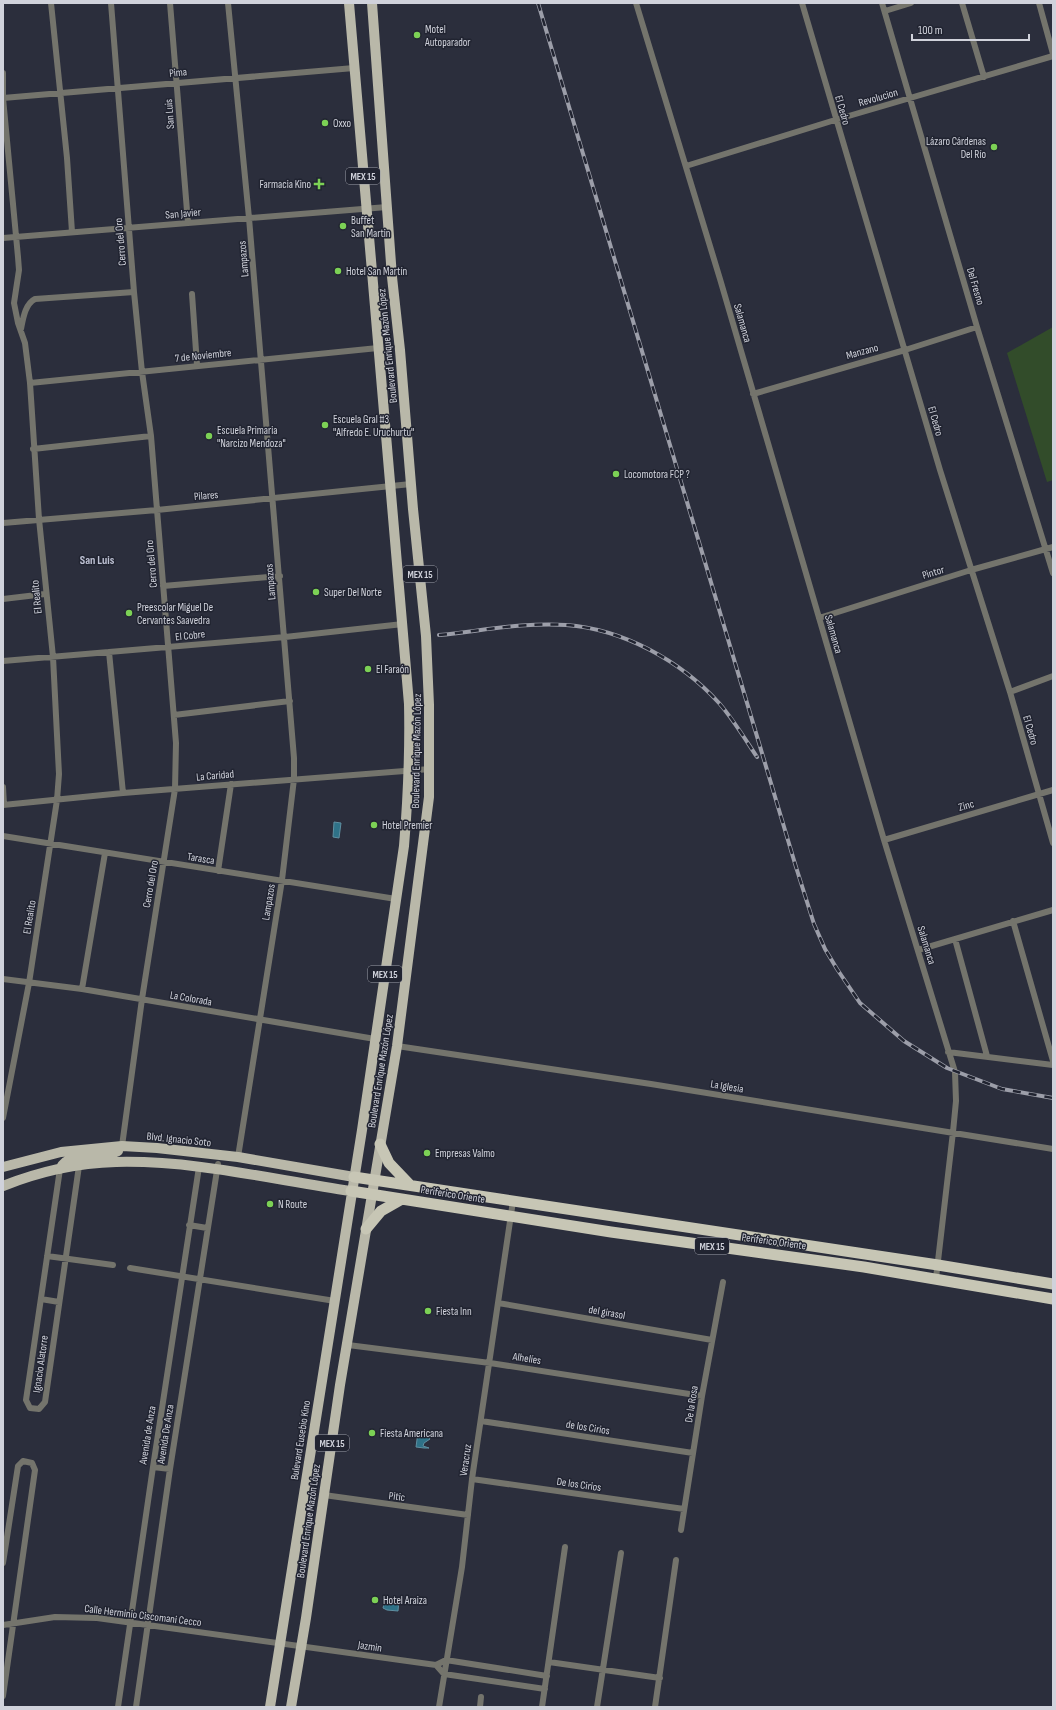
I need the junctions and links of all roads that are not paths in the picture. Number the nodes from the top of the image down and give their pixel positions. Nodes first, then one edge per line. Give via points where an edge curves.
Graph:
1 (51, 3) edge
2 (111, 3) edge
3 (170, 3) edge
4 (228, 3) edge
5 (349, 3) edge
6 (372, 3) edge
7 (636, 3) edge
8 (802, 3) edge
9 (882, 3) edge
10 (911, 3) edge
11 (962, 3) edge
12 (1039, 3) edge
13 (885, 11) junction
14 (1053, 55) edge
15 (354, 68) junction
16 (3, 73) edge
17 (984, 77) junction
18 (235, 78) junction
19 (177, 82) junction
20 (119, 88) junction
21 (60, 93) junction
22 (3, 98) edge
23 (911, 98) junction
24 (835, 120) junction
25 (686, 166) junction
26 (387, 207) junction
27 (366, 208) junction
28 (249, 218) junction
29 (188, 223) junction
30 (129, 228) junction
31 (72, 232) junction
32 (16, 237) junction
33 (3, 238) edge
34 (134, 292) junction
35 (192, 294) dead end
36 (977, 327) junction
37 (20, 329) junction
38 (378, 348) junction
39 (905, 350) junction
40 (261, 359) junction
41 (198, 365) junction
42 (142, 372) junction
43 (30, 383) junction
44 (752, 394) junction
45 (151, 436) junction
46 (34, 449) junction
47 (412, 484) junction
48 (390, 486) junction
49 (272, 499) junction
50 (157, 510) junction
51 (39, 519) junction
52 (3, 523) edge
53 (1053, 547) edge
54 (1046, 549) junction
55 (971, 570) junction
56 (1053, 573) edge
57 (280, 576) junction
58 (163, 586) junction
59 (45, 594) junction
60 (3, 599) edge
61 (819, 618) junction
62 (403, 624) junction
63 (285, 637) junction
64 (168, 647) junction
65 (109, 652) junction
66 (52, 657) junction
67 (3, 661) edge
68 (1053, 676) edge
69 (1010, 692) junction
70 (290, 701) junction
71 (174, 715) junction
72 (430, 769) junction
73 (409, 770) junction
74 (294, 779) junction
75 (231, 784) junction
76 (3, 787) edge
77 (175, 789) junction
78 (1053, 790) edge
79 (124, 793) junction
80 (1039, 795) junction
81 (57, 800) junction
82 (4, 805) edge
83 (3, 836) edge
84 (884, 840) junction
85 (1053, 843) edge
86 (50, 844) junction
87 (105, 853) junction
88 (164, 863) junction
89 (218, 871) junction
90 (282, 880) junction
91 (396, 899) junction
92 (1053, 910) edge
93 (1013, 921) junction
94 (955, 939) junction
95 (918, 950) junction
96 (3, 979) edge
97 (28, 983) junction
98 (82, 989) junction
99 (142, 999) junction
100 (260, 1020) junction
101 (375, 1039) junction
102 (396, 1046) junction
103 (948, 1052) junction
104 (987, 1056) junction
105 (1053, 1061) edge
106 (1053, 1065) edge
107 (3, 1118) edge
108 (953, 1132) junction
109 (380, 1144) junction
110 (122, 1146) junction
111 (1053, 1148) edge
112 (238, 1157) junction
113 (79, 1166) junction
114 (217, 1166) junction
115 (199, 1167) junction
116 (3, 1168) edge
117 (60, 1169) junction
118 (354, 1177) junction
119 (374, 1180) junction
120 (3, 1186) edge
121 (410, 1186) junction
122 (351, 1191) junction
123 (371, 1194) junction
124 (402, 1199) junction
125 (513, 1201) junction
126 (511, 1216) junction
127 (189, 1225) junction
128 (207, 1228) junction
129 (366, 1229) junction
130 (47, 1256) junction
131 (66, 1258) junction
132 (114, 1265) dead end
133 (938, 1265) junction
134 (130, 1268) dead end
135 (182, 1276) junction
136 (936, 1278) junction
137 (199, 1280) junction
138 (723, 1282) dead end
139 (1053, 1284) edge
140 (41, 1299) junction
141 (1053, 1299) edge
142 (335, 1301) junction
143 (60, 1302) junction
144 (498, 1303) junction
145 (712, 1340) junction
146 (348, 1344) junction
147 (490, 1363) junction
148 (702, 1396) junction
149 (480, 1421) junction
150 (693, 1453) junction
151 (153, 1467) junction
152 (170, 1469) junction
153 (472, 1479) junction
154 (324, 1496) junction
155 (684, 1509) junction
156 (468, 1515) junction
157 (681, 1530) dead end
158 (565, 1547) dead end
159 (621, 1553) dead end
160 (676, 1560) dead end
161 (3, 1563) edge
162 (12, 1622) junction
163 (130, 1623) junction
164 (3, 1625) edge
165 (147, 1625) junction
166 (280, 1643) junction
167 (301, 1646) junction
168 (446, 1660) junction
169 (549, 1662) junction
170 (436, 1665) junction
171 (604, 1670) junction
172 (514, 1671) junction
173 (444, 1674) junction
174 (547, 1676) junction
175 (660, 1678) junction
176 (513, 1684) junction
177 (545, 1688) junction
178 (3, 1696) edge
179 (481, 1697) dead end
180 (118, 1707) edge
181 (136, 1707) edge
182 (270, 1707) edge
183 (291, 1707) edge
184 (439, 1707) edge
185 (480, 1707) edge
186 (542, 1707) edge
187 (597, 1707) edge
188 (656, 1707) edge

1 - 21 street
2 - 20 street, Cerro del Oro
3 - 19 street, San Luis
4 - 18 street, Lampazos
5 - 15 main road, Boulevard Enrique Mazón López / MEX 15
6 - 26 main road, Boulevard Enrique Mazón López / MEX 15
7 - 25 street, Salamanca
8 - 24 street, El Cedro
9 - 13 street, Del Fresno
10 - 13 street
11 - 17 street
12 - 14 street
13 - 23 street, Del Fresno
14 - 17 street, Revolucion
15 - 18 street, Pima
15 - 27 main road, Boulevard Enrique Mazón López / MEX 15
16 - 22 street, El Realito
17 - 23 street, Revolucion
18 - 19 street, Pima
18 - 28 street, Lampazos
19 - 20 street, Pima
19 - 29 street, San Luis
20 - 21 street, Pima
20 - 30 street, Cerro del Oro
21 - 22 street, Pima
21 - 31 street
22 - 32 street, El Realito
23 - 24 street, Revolucion
23 - 36 street, Del Fresno
24 - 25 street, Revolucion
24 - 39 street, El Cedro
25 - 44 street, Salamanca
26 - 27 street, San Javier
26 - 47 main road, Boulevard Enrique Mazón López / MEX 15
27 - 28 street, San Javier
27 - 38 main road, Boulevard Enrique Mazón López / MEX 15
28 - 29 street, San Javier
28 - 40 street, Lampazos
29 - 30 street, San Javier
30 - 31 street, San Javier
30 - 34 street, Cerro del Oro
31 - 32 street, San Javier
32 - 33 street, San Javier
32 - 37 street, El Realito via 19,270 14,303
34 - 37 street via 35,299 30,301
34 - 42 street, Cerro del Oro
35 - 41 street
36 - 39 street, Manzano
36 - 54 street, Del Fresno
37 - 43 street, El Realito via 26,343
38 - 40 street, 7 de Noviembre
38 - 48 main road, Boulevard Enrique Mazón López / MEX 15
39 - 44 street, Manzano
39 - 55 street, El Cedro
40 - 41 street, 7 de Noviembre
40 - 49 street, Lampazos
41 - 42 street, 7 de Noviembre
42 - 43 street, 7 de Noviembre
42 - 45 street, Cerro del Oro
43 - 46 street, El Realito
44 - 61 street, Salamanca
45 - 46 street
45 - 50 street, Cerro del Oro
46 - 51 street, El Realito
47 - 48 street, Pilares
47 - 72 main road, Boulevard Enrique Mazón López / MEX 15 via 426,636
48 - 49 street, Pilares
48 - 62 main road, Boulevard Enrique Mazón López / MEX 15
49 - 50 street, Pilares
49 - 57 street, Lampazos
50 - 51 street, Pilares
50 - 58 street, Cerro del Oro
51 - 52 street, Pilares
51 - 59 street, El Realito
53 - 54 street, Pintor
54 - 55 street, Pintor
54 - 56 street, Del Fresno
55 - 61 street, Pintor
55 - 69 street, El Cedro
57 - 58 street
57 - 63 street, Lampazos
58 - 64 street, Cerro del Oro
59 - 60 street
59 - 66 street, El Realito
61 - 84 street, Salamanca
62 - 63 street, El Cobre
62 - 73 main road, Boulevard Enrique Mazón López / MEX 15 via 409,704
63 - 64 street, El Cobre
63 - 70 street, Lampazos
64 - 65 street, El Cobre
64 - 71 street, Cerro del Oro
65 - 66 street, El Cobre
65 - 79 street
66 - 67 street, El Cobre
66 - 81 street, El Realito via 59,760
68 - 69 street
69 - 80 street, El Cedro
70 - 71 street
70 - 74 street, Lampazos
71 - 77 street, Cerro del Oro
72 - 73 street, La Caridad
72 - 102 main road, Boulevard Enrique Mazón López / MEX 15 via 425,836
73 - 74 street, La Caridad
73 - 91 main road, Boulevard Enrique Mazón López / MEX 15 via 404,846
74 - 75 street, La Caridad
74 - 90 street, Lampazos
75 - 77 street, La Caridad
75 - 89 street
76 - 82 street
77 - 79 street, La Caridad
77 - 88 street, Cerro del Oro
78 - 80 street, Zinc
79 - 81 street, La Caridad
80 - 84 street, Zinc
80 - 85 street, El Cedro
81 - 82 street, La Caridad
81 - 86 street, El Realito
83 - 86 street, Tarasca
84 - 95 street, Salamanca
86 - 87 street, Tarasca
86 - 97 street, El Realito
87 - 88 street, Tarasca
87 - 98 street
88 - 89 street, Tarasca
88 - 99 street, Cerro del Oro
89 - 90 street, Tarasca
90 - 91 street, Tarasca
90 - 100 street, Lampazos
91 - 101 main road, Boulevard Enrique Mazón López / MEX 15
92 - 93 street
93 - 94 street
93 - 105 street
94 - 95 street
94 - 104 street
95 - 103 street, Salamanca
96 - 97 street, La Colorada
97 - 98 street, La Colorada
97 - 107 street, El Realito
98 - 99 street, La Colorada
99 - 100 street, La Colorada
99 - 110 street, Cerro del Oro
100 - 101 street, La Colorada
100 - 112 street, Lampazos
101 - 118 main road, Boulevard Enrique Mazón López / MEX 15
102 - 108 street, La Iglesia
102 - 109 main road, Boulevard Enrique Mazón López / MEX 15
103 - 104 street
103 - 108 street, Salamanca via 955,1072
104 - 106 street
108 - 111 street, La Iglesia
108 - 133 street, Salamanca
109 - 119 main road, Boulevard Enrique Mazón López / MEX 15
109 - 121 highway via 389,1163
110 - 112 main road, Blvd. Ignacio Soto
110 - 116 main road, Blvd. Ignacio Soto via 62,1152
110 - 117 main road via 113,1153 73,1158 61,1165
112 - 114 main road via 235,1165
112 - 118 main road, Blvd. Ignacio Soto
113 - 115 main road via 116,1162
113 - 117 main road
113 - 131 street, Ignacio Alatorre
114 - 115 main road
114 - 122 main road
114 - 128 street, Avenida De Anza
115 - 127 street, Avenida de Anza
117 - 120 main road via 19,1179
117 - 130 street, Ignacio Alatorre
118 - 119 highway, Periferico Oriente
118 - 122 main road, Bulevard Eusebio Kino / MEX 15
119 - 121 highway, Periferico Oriente / MEX 15
119 - 123 main road, Boulevard Enrique Mazón López / MEX 15
121 - 125 highway, Periferico Oriente / MEX 15
122 - 123 highway, Periferico Oriente
122 - 142 main road, Bulevard Eusebio Kino / MEX 15
123 - 124 highway, Periferico Oriente / MEX 15
123 - 129 main road, Boulevard Enrique Mazón López / MEX 15
124 - 126 highway, Periferico Oriente / MEX 15
124 - 129 highway via 381,1211
125 - 126 street, Veracruz
125 - 133 highway, Periferico Oriente / MEX 15
126 - 136 highway, Periferico Oriente / MEX 15
126 - 144 street, Veracruz
127 - 128 street
127 - 135 street, Avenida de Anza
128 - 137 street, Avenida De Anza
129 - 146 main road, Boulevard Enrique Mazón López / MEX 15
130 - 131 street
130 - 140 street, Ignacio Alatorre
131 - 132 street
131 - 143 street, Ignacio Alatorre
133 - 136 street, Salamanca
133 - 139 highway, Periferico Oriente / MEX 15
134 - 135 street
135 - 137 street
135 - 151 street, Avenida de Anza
136 - 141 highway, Periferico Oriente / MEX 15
137 - 142 street
137 - 152 street, Avenida De Anza
138 - 145 street, De la Rosa
140 - 143 street
140 - 143 street, Ignacio Alatorre via 26,1400 34,1409 39,1409 45,1402
142 - 166 main road, Bulevard Eusebio Kino / MEX 15
144 - 145 street, del girasol
144 - 147 street, Veracruz
145 - 148 street, De la Rosa
146 - 147 street, Alhelíes
146 - 154 main road, Boulevard Enrique Mazón López / MEX 15
147 - 148 street, Alhelíes
147 - 149 street, Veracruz
148 - 150 street, De la Rosa
149 - 150 street, de los Cirios
149 - 153 street, Veracruz
150 - 155 street, De la Rosa
151 - 152 street
151 - 163 street, Avenida de Anza
152 - 165 street, Avenida De Anza
153 - 155 street, De los Cirios
153 - 156 street, Veracruz
154 - 156 street, Pitic
154 - 167 main road, Boulevard Enrique Mazón López / MEX 15
155 - 157 street, De la Rosa
156 - 168 street, Veracruz
158 - 169 street
159 - 171 street
160 - 175 street
161 - 162 street via 18,1466 27,1461 32,1463 35,1470
162 - 163 street, Calle Herminio Ciscomani Cecco via 75,1617
162 - 164 street, Calle Herminio Ciscomani Cecco
162 - 178 street
163 - 165 street, Calle Herminio Ciscomani Cecco
163 - 180 street, Avenida de Anza
165 - 166 street, Calle Herminio Ciscomani Cecco
165 - 181 street, Avenida De Anza
166 - 167 street, Calle Herminio Ciscomani Cecco
166 - 182 main road, Bulevard Eusebio Kino / MEX 15
167 - 170 street, Jazmin
167 - 183 main road, Boulevard Enrique Mazón López / MEX 15
168 - 170 street
168 - 172 street
168 - 173 street, Veracruz
169 - 171 street
169 - 174 street
170 - 173 street
171 - 175 street
171 - 187 street
172 - 174 street
172 - 176 street
173 - 176 street
173 - 184 street, Veracruz
174 - 177 street
175 - 188 street
176 - 177 street
177 - 186 street
179 - 185 street

